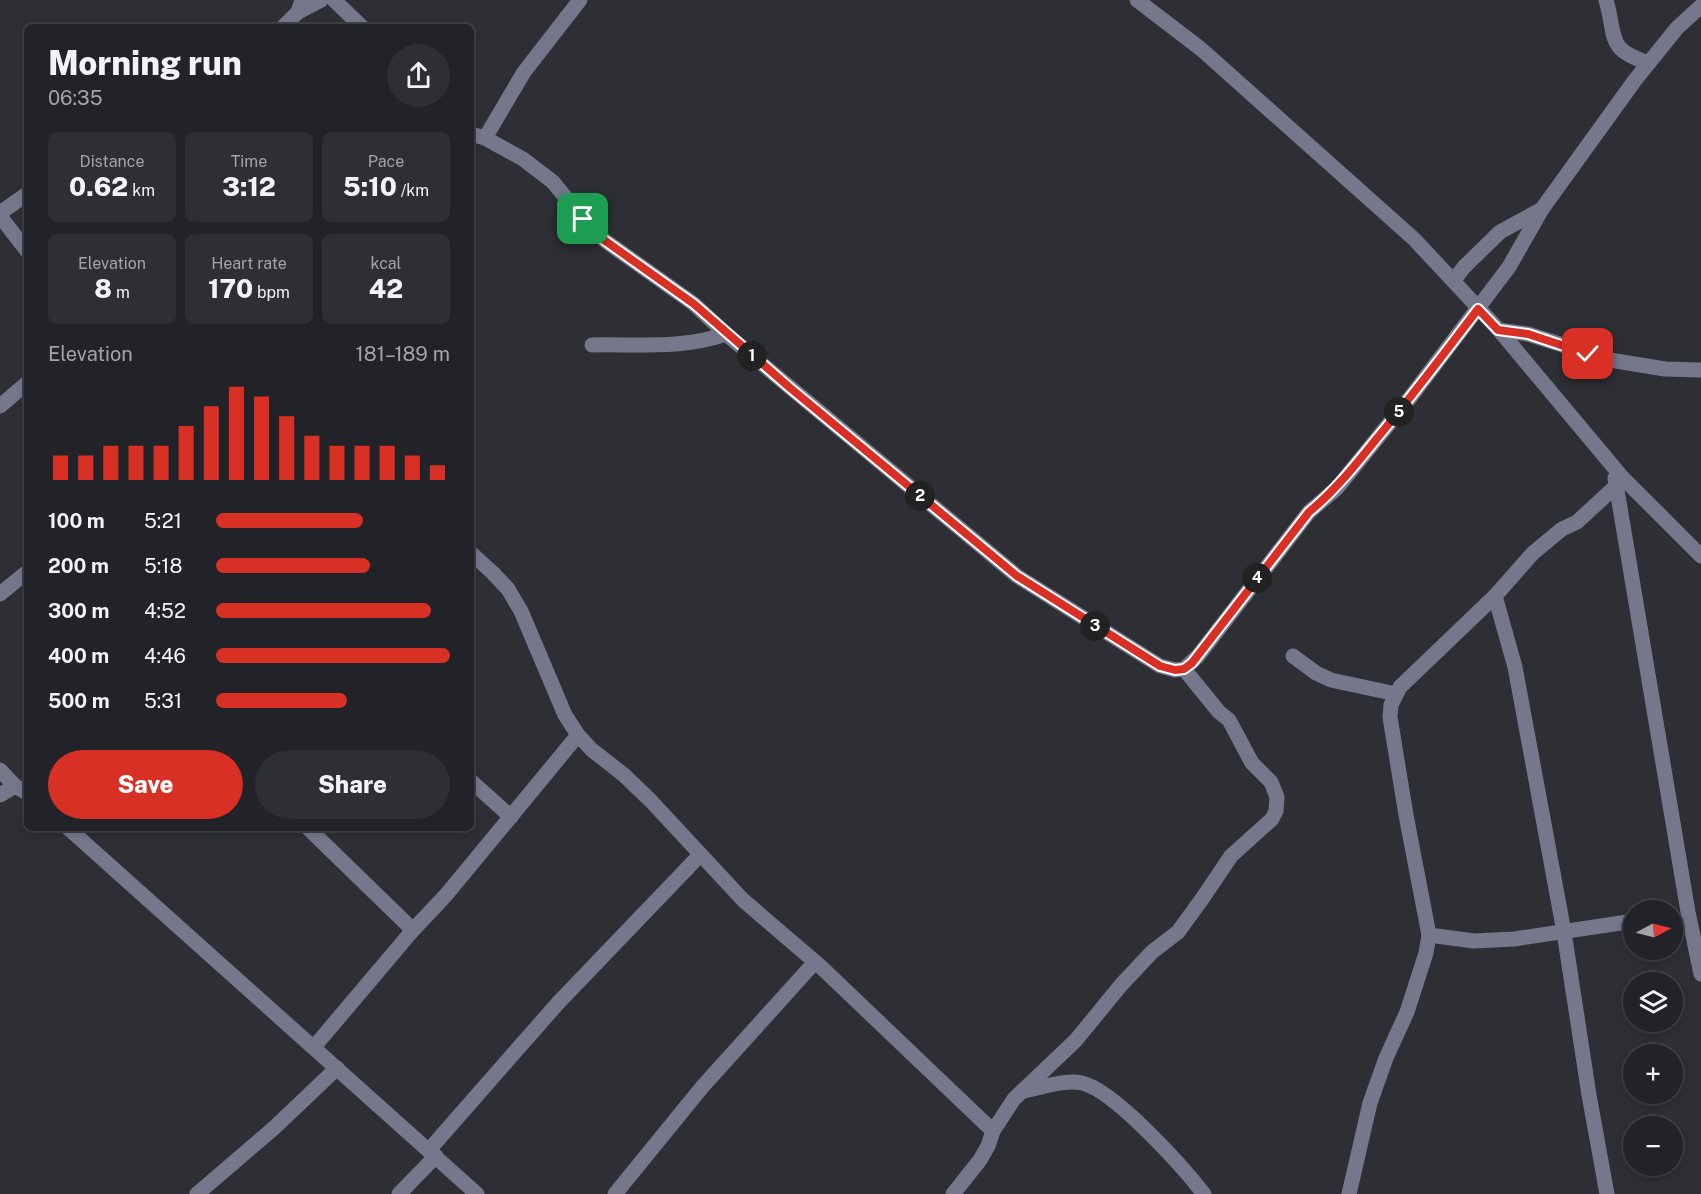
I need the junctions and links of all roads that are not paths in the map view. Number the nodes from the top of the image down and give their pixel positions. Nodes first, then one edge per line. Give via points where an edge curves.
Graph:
1 (321, 0) edge
2 (334, 0) edge
3 (580, 0) edge
4 (1137, 0) edge
5 (1606, 0) edge
6 (300, 6) edge
7 (1699, 8) edge
8 (285, 24) edge
9 (359, 24) edge
10 (1629, 57) junction
11 (1649, 63) junction
12 (1635, 80) junction
13 (478, 136) edge
14 (24, 196) edge
15 (1542, 209) junction
16 (0, 215) edge
17 (24, 246) edge
18 (1454, 280) junction
19 (1478, 309) junction
20 (1498, 330) junction
21 (726, 334) junction
22 (592, 345) dead end
23 (1701, 370) edge
24 (24, 385) edge
25 (0, 405) edge
26 (1613, 466) junction
27 (1616, 486) junction
28 (1701, 556) edge
29 (474, 557) edge
30 (24, 574) edge
31 (0, 594) edge
32 (1495, 596) junction
33 (1293, 656) dead end
34 (1184, 669) junction
35 (1396, 694) junction
36 (578, 735) junction
37 (0, 770) edge
38 (474, 784) edge
39 (21, 790) edge
40 (0, 795) edge
41 (511, 817) junction
42 (71, 831) edge
43 (311, 831) edge
44 (700, 855) junction
45 (1688, 912) junction
46 (1683, 913) edge
47 (1623, 923) edge
48 (413, 930) junction
49 (1564, 932) junction
50 (1429, 935) junction
51 (815, 962) junction
52 (1701, 972) edge
53 (314, 1047) junction
54 (337, 1068) junction
55 (1023, 1091) junction
56 (993, 1131) junction
57 (433, 1153) junction
58 (197, 1194) edge
59 (399, 1194) edge
60 (477, 1194) edge
61 (615, 1194) edge
62 (953, 1194) edge
63 (1204, 1194) edge
64 (1348, 1194) edge
65 (1607, 1194) edge

1 - 6 street
2 - 9 street
3 - 13 street
4 - 18 street via 1201,50 1347,178
5 - 10 street via 1614,38
6 - 8 street
7 - 11 street
10 - 11 street
10 - 12 street
11 - 12 street
12 - 15 street
13 - 21 street via 523,159 553,182 604,240 694,304
14 - 16 street
15 - 18 street via 1500,231
15 - 19 street
16 - 17 street
18 - 19 street
19 - 20 street
19 - 34 street via 1337,488 1309,512
20 - 23 street via 1528,334 1610,360
20 - 26 street
21 - 22 street via 686,344
21 - 34 street via 1017,576 1160,666
24 - 25 street
26 - 27 street
26 - 28 street
27 - 32 street via 1577,522 1533,553
27 - 45 street
29 - 36 street via 508,589 521,610 565,715
30 - 31 street
32 - 35 street
32 - 49 street via 1515,668
33 - 35 street via 1331,680
34 - 55 street via 1229,720 1252,763 1271,782 1277,797 1276,811 1230,856 1178,932 1152,952 1076,1040
35 - 50 street via 1390,717
36 - 41 street
36 - 44 street via 651,801
37 - 39 street
38 - 41 street
39 - 40 street
41 - 48 street
42 - 53 street
43 - 48 street
44 - 51 street via 743,900
44 - 57 street via 558,1004
45 - 46 street
45 - 52 street
47 - 49 street
48 - 53 street
49 - 50 street via 1474,941
49 - 65 street
50 - 64 street via 1407,1012 1370,1103
51 - 56 street
51 - 61 street via 703,1086
53 - 54 street
54 - 57 street
54 - 58 street
55 - 56 street
55 - 63 street via 1082,1083 1103,1093
56 - 62 street via 980,1160
57 - 59 street
57 - 60 street

